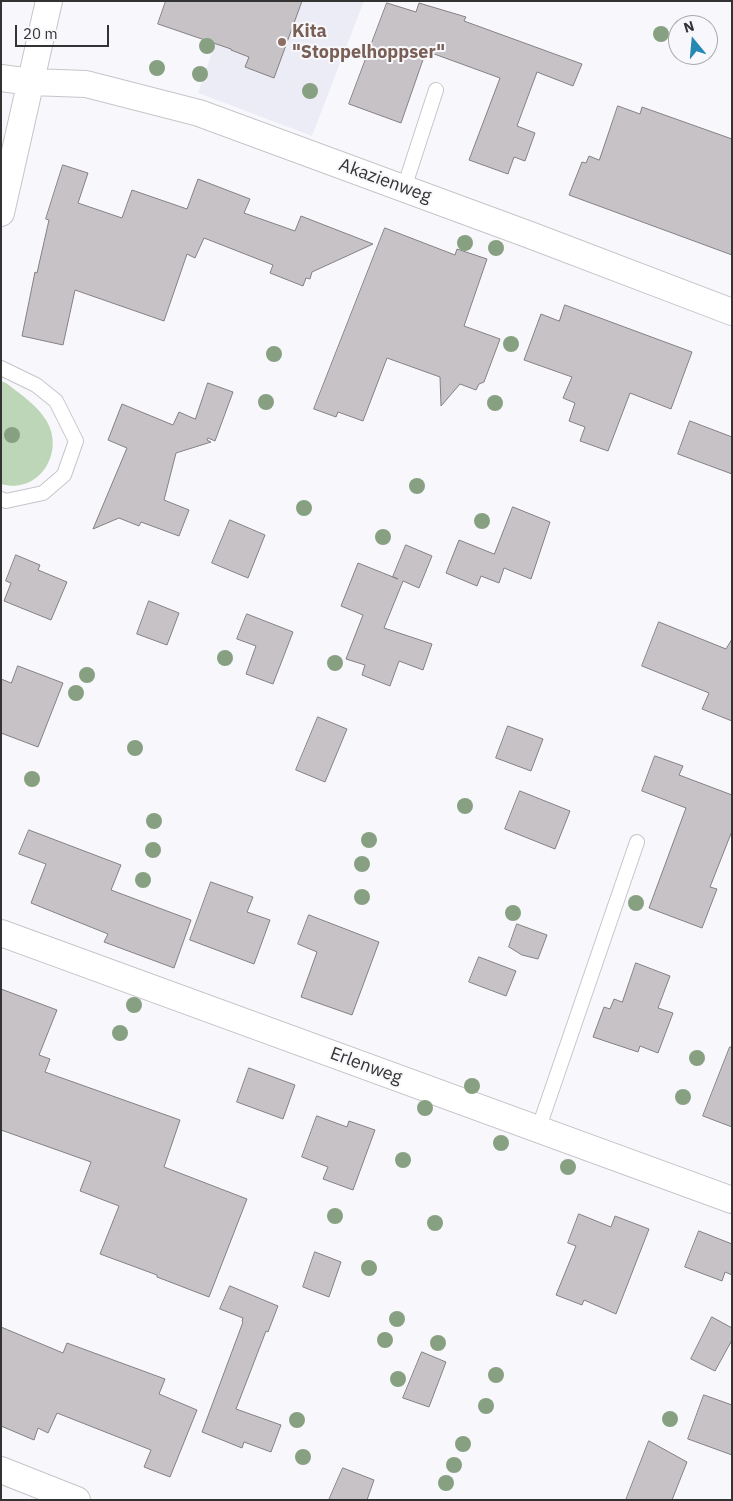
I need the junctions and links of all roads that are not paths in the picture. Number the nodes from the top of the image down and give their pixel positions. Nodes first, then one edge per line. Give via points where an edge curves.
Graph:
1 (48, 1) edge
2 (1, 78) edge
3 (31, 82) junction
4 (436, 90) dead end
5 (404, 188) junction
6 (1, 213) edge
7 (732, 312) edge
8 (1, 368) edge
9 (1, 499) edge
10 (637, 842) dead end
11 (1, 933) edge
12 (538, 1130) junction
13 (732, 1200) edge
14 (1, 1470) edge
15 (77, 1500) edge

1 - 3 street
2 - 3 street, Akazienweg
3 - 5 street, Akazienweg via 86,84 199,113
3 - 6 street
4 - 5 lane
5 - 7 street, Akazienweg
8 - 9 lane via 36,385 56,401 76,441 64,475 43,493 6,501
10 - 12 lane
11 - 12 street, Erlenweg
12 - 13 street, Erlenweg
14 - 15 street

